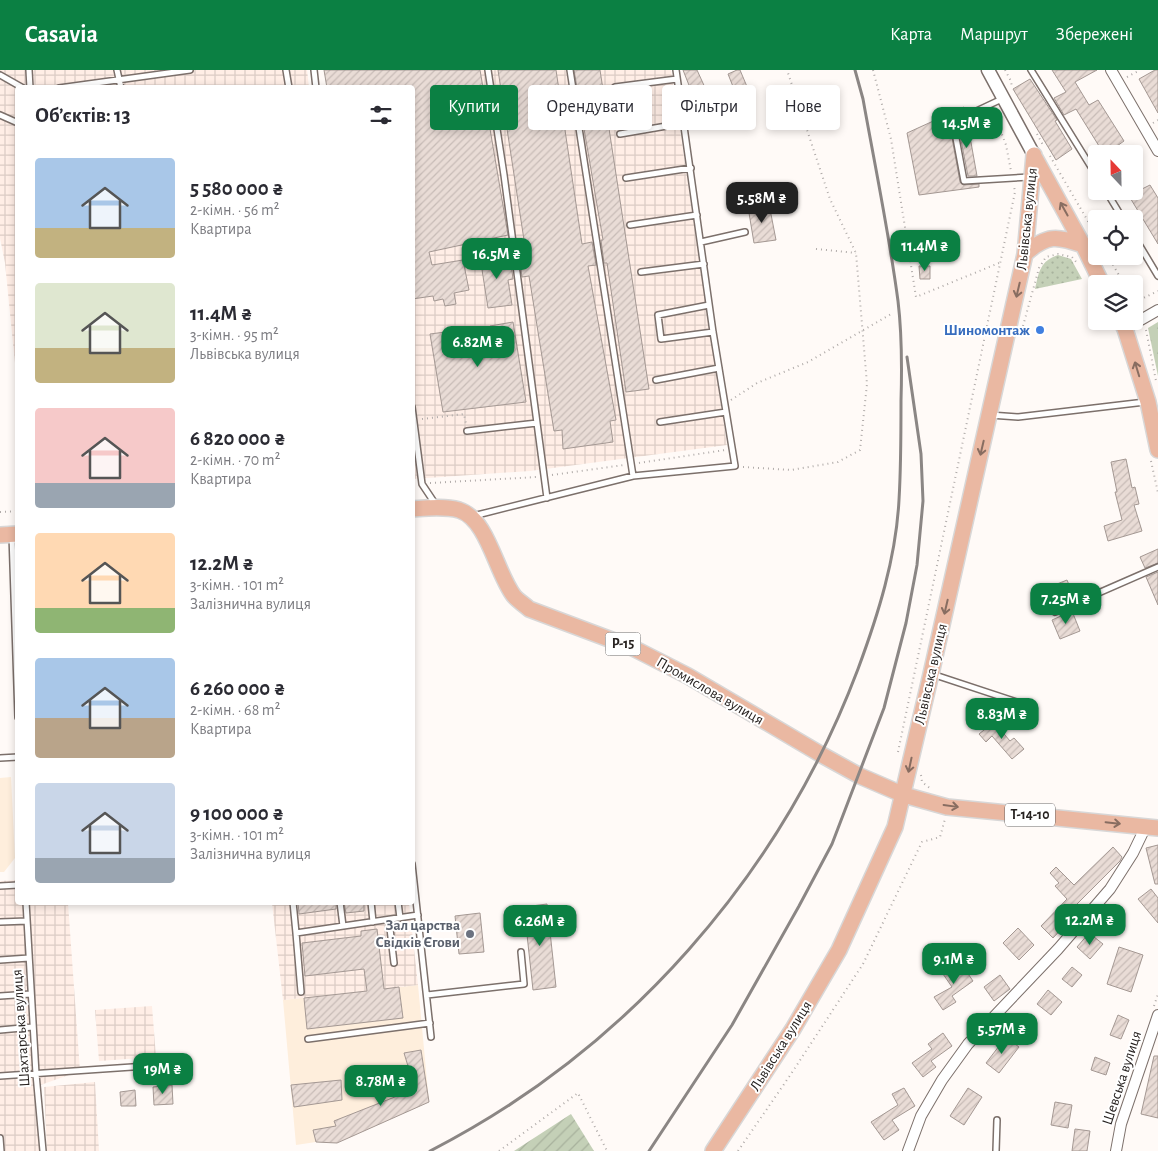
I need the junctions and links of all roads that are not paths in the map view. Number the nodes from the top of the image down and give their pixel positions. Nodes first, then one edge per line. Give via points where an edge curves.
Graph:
1 (29, 70) edge
2 (117, 70) edge
3 (190, 70) edge
4 (286, 70) edge
5 (314, 70) edge
6 (488, 70) edge
7 (570, 70) edge
8 (676, 70) edge
9 (988, 70) edge
10 (1031, 70) edge
11 (1111, 70) edge
12 (0, 75) edge
13 (120, 79) junction
14 (677, 79) junction
15 (18, 85) edge
16 (30, 85) edge
17 (79, 85) edge
18 (121, 85) edge
19 (288, 85) edge
20 (316, 85) edge
21 (630, 85) edge
22 (678, 85) edge
23 (1008, 95) junction
24 (0, 115) edge
25 (15, 122) edge
26 (662, 127) edge
27 (685, 130) edge
28 (620, 134) dead end
29 (1158, 151) edge
30 (1034, 155) junction
31 (1088, 163) edge
32 (691, 168) junction
33 (1032, 177) junction
34 (626, 178) dead end
35 (697, 215) junction
36 (630, 225) dead end
37 (744, 232) dead end
38 (701, 242) junction
39 (1084, 245) junction
40 (1143, 251) edge
41 (1025, 254) junction
42 (704, 264) junction
43 (641, 272) dead end
44 (1098, 275) edge
45 (1158, 276) edge
46 (709, 305) junction
47 (1158, 310) edge
48 (1143, 319) edge
49 (1125, 330) edge
50 (713, 332) junction
51 (719, 368) junction
52 (656, 380) dead end
53 (1148, 402) junction
54 (726, 412) junction
55 (989, 415) junction
56 (660, 422) dead end
57 (537, 423) junction
58 (415, 428) edge
59 (467, 432) road end
60 (1158, 450) edge
61 (634, 476) junction
62 (547, 498) junction
63 (438, 508) junction
64 (415, 509) edge
65 (470, 517) junction
66 (10, 535) edge
67 (1158, 567) edge
68 (1056, 612) dead end
69 (15, 649) edge
70 (931, 674) junction
71 (1026, 705) dead end
72 (15, 757) edge
73 (0, 758) edge
74 (904, 795) junction
75 (1152, 827) edge
76 (15, 885) edge
77 (0, 886) edge
78 (415, 890) edge
79 (26, 905) edge
80 (293, 905) edge
81 (340, 905) edge
82 (371, 905) edge
83 (398, 905) edge
84 (418, 916) junction
85 (400, 918) junction
86 (27, 920) junction
87 (389, 920) junction
88 (0, 922) edge
89 (373, 922) junction
90 (343, 926) junction
91 (296, 933) junction
92 (521, 952) dead end
93 (29, 958) junction
94 (0, 960) edge
95 (394, 963) dead end
96 (301, 992) dead end
97 (31, 994) junction
98 (427, 995) junction
99 (0, 996) edge
100 (1158, 1015) edge
101 (430, 1023) junction
102 (33, 1027) junction
103 (0, 1030) edge
104 (432, 1037) dead end
105 (308, 1039) dead end
106 (176, 1064) dead end
107 (36, 1074) junction
108 (0, 1076) edge
109 (997, 1120) dead end
110 (0, 1138) edge
111 (717, 1150) edge
112 (1, 1151) edge
113 (43, 1151) edge
114 (908, 1151) edge
115 (996, 1151) edge
116 (1116, 1151) edge

1 - 16 lane
2 - 13 lane
3 - 13 lane
4 - 19 lane
5 - 20 lane
6 - 57 lane
7 - 61 lane
8 - 14 lane
9 - 23 street
10 - 31 lane
11 - 29 street
12 - 15 lane
13 - 17 lane
13 - 18 lane
14 - 21 lane
14 - 22 lane
23 - 30 street
23 - 33 lane via 953,122 964,181
24 - 25 lane
26 - 28 lane
27 - 32 lane
30 - 33 main road, Львівська вулиця
39 -> 30 main road
32 - 34 lane
32 - 35 lane
33 - 41 main road, Львівська вулиця
35 - 36 lane
35 - 38 lane
37 - 38 lane
38 - 42 lane
39 - 41 main road via 1064,238 1051,239 1038,243
39 - 44 main road
40 - 45 lane
41 -> 55 main road, Львівська вулиця
42 - 43 lane
42 - 46 lane
46 - 50 lane
46 - 50 lane via 658,315 661,339
47 - 48 street
53 -> 49 main road
50 - 51 lane
51 - 52 lane
51 - 54 lane
53 - 55 lane via 1018,417
53 - 60 main road
54 - 56 lane
54 - 61 lane via 735,466
55 -> 70 main road, Львівська вулиця
57 - 59 lane
57 - 62 lane
58 - 63 lane via 422,484
61 - 62 lane
62 - 65 lane
63 - 64 main road
63 - 65 main road via 461,511
65 - 74 main road, Промислова вулиця / Р-15 via 483,534 515,596 529,608 633,648 688,676 860,776
66 - 69 lane
67 - 68 lane
70 - 71 lane
70 -> 74 main road, Львівська вулиця
72 - 73 lane
74 -> 75 main road, Т-14-10 via 948,806
74 - 111 main road, Львівська вулиця via 895,827 839,950
75 - 114 street via 1110,889 968,1044 921,1116
76 - 77 lane
78 - 84 lane
79 - 86 lane, Шахтарська вулиця
80 - 91 lane
81 - 90 lane
82 - 89 lane
83 - 85 lane
84 - 85 lane
84 - 98 lane
85 - 87 lane
86 - 88 lane
86 - 93 lane, Шахтарська вулиця
87 - 89 lane
87 - 95 lane
89 - 90 lane
90 - 91 lane
91 - 96 lane
92 - 98 lane via 524,984
93 - 94 lane
93 - 97 lane, Шахтарська вулиця
97 - 99 lane
97 - 102 lane, Шахтарська вулиця
98 - 101 lane
100 - 116 street, Шевська вулиця
101 - 104 lane
101 - 105 lane
102 - 103 lane
102 - 107 lane, Шахтарська вулиця
106 - 107 lane
107 - 108 lane
107 - 113 lane, Шахтарська вулиця
109 - 115 lane
110 - 112 lane

